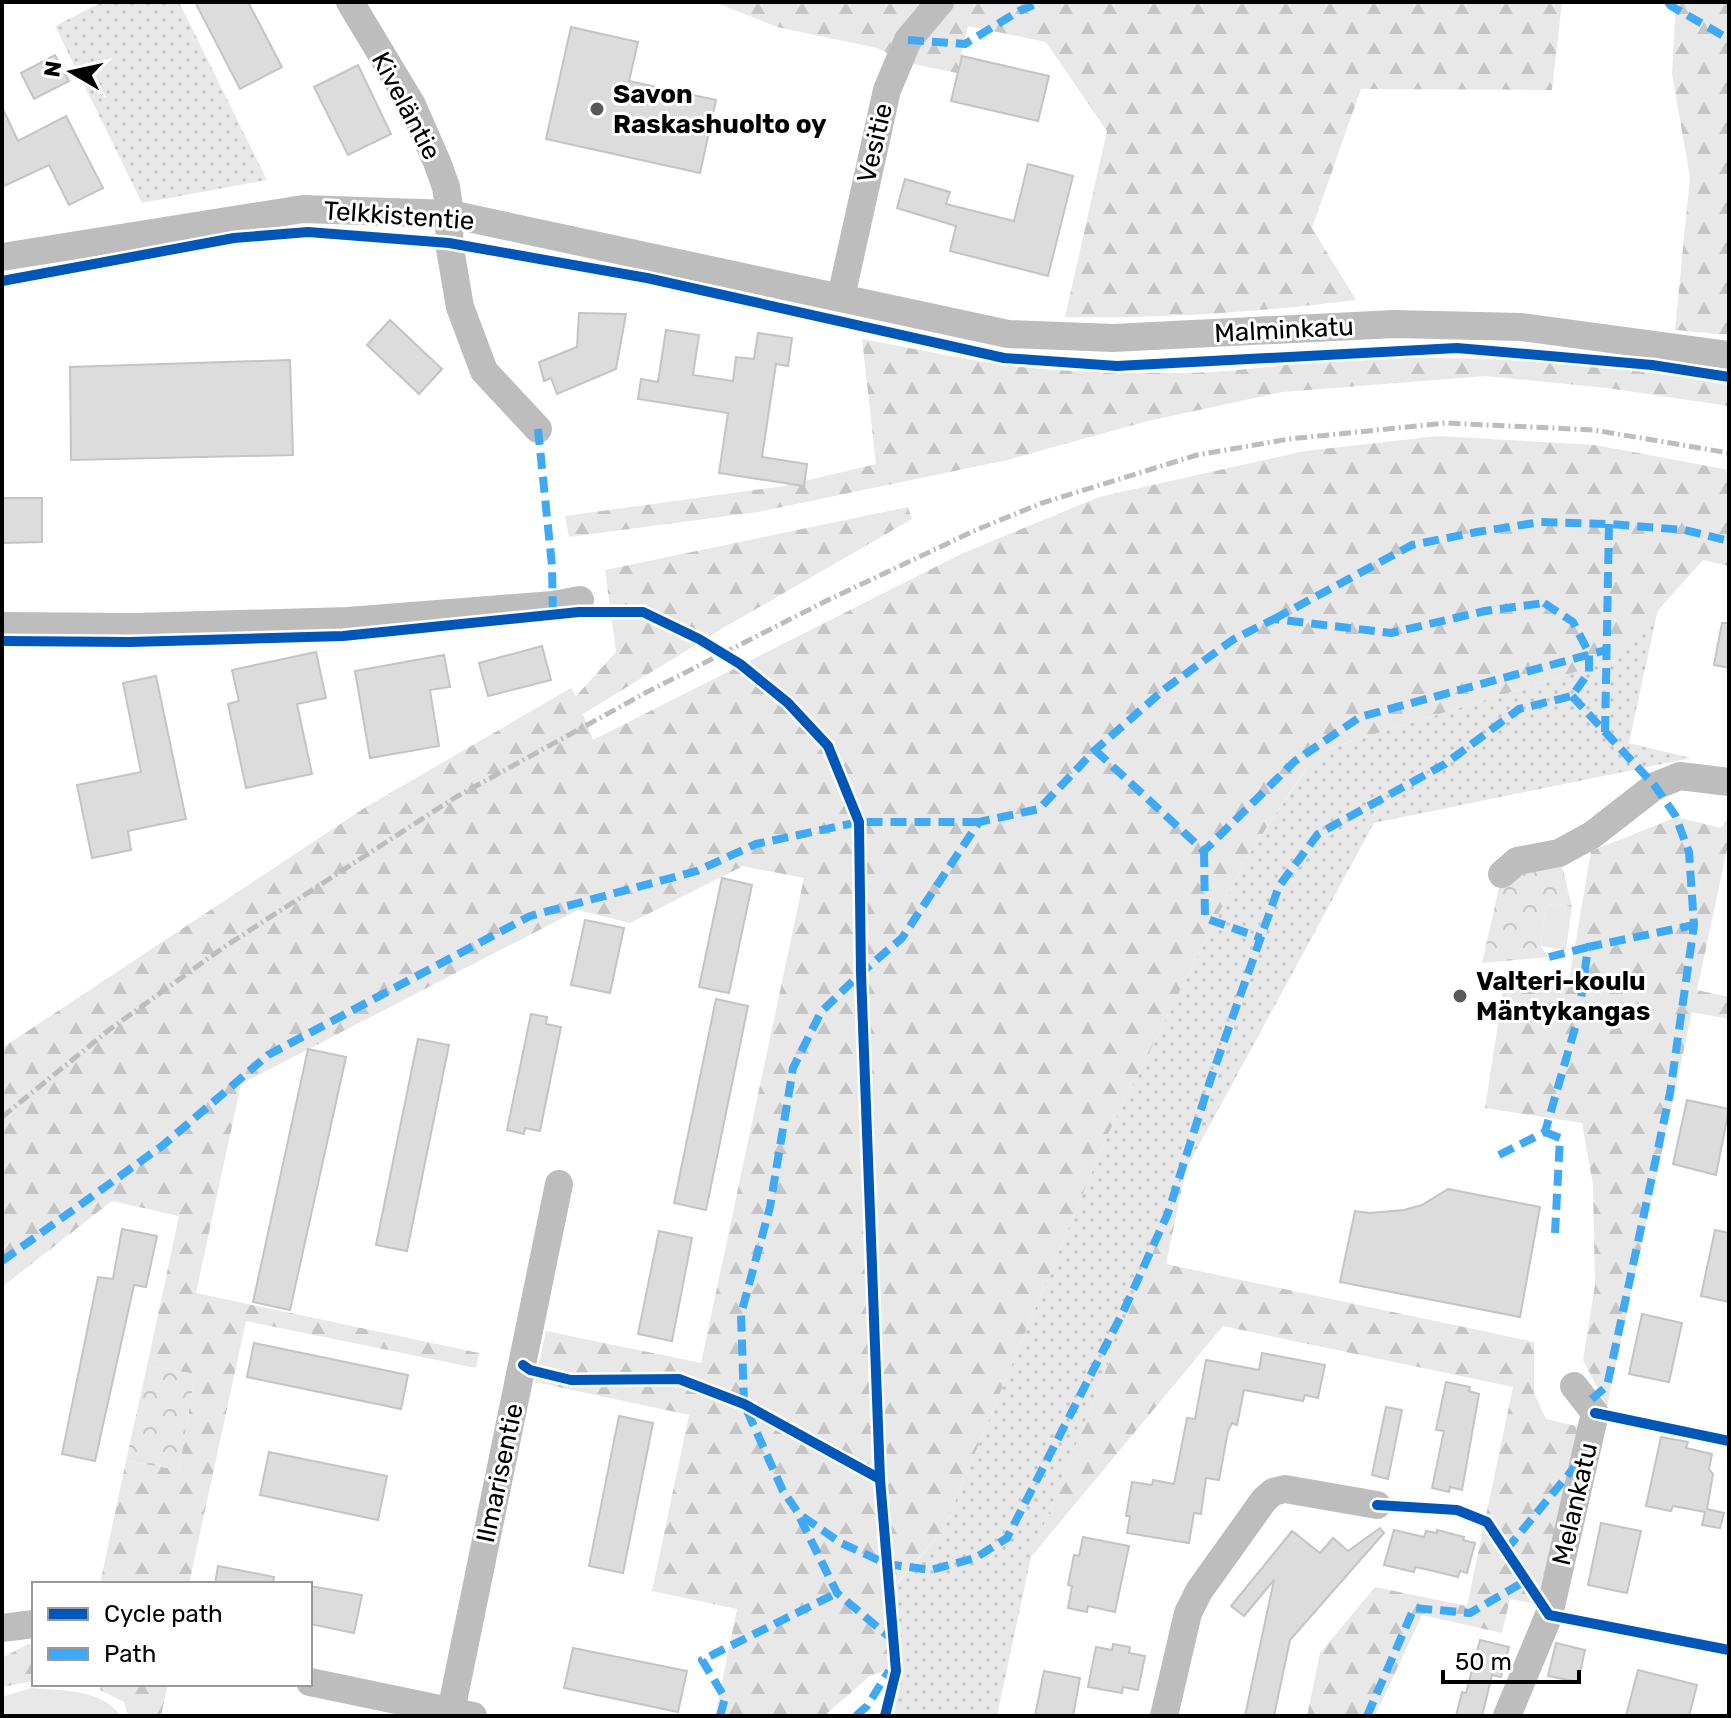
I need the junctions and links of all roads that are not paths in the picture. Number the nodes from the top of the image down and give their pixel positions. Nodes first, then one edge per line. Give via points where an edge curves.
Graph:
1 (350, 2) edge
2 (940, 2) edge
3 (450, 214) junction
4 (2, 257) edge
5 (841, 297) junction
6 (1729, 355) edge
7 (538, 429) dead end
8 (580, 600) dead end
9 (2, 626) edge
10 (1729, 782) edge
11 (1502, 874) dead end
12 (559, 1184) dead end
13 (1574, 1386) dead end
14 (1377, 1505) dead end
15 (32, 1624) edge
16 (2, 1628) edge
17 (312, 1682) edge
18 (458, 1714) edge
19 (1164, 1716) edge
20 (1507, 1716) edge

1 - 3 street, Kiveläntie via 412,105 446,187
2 - 5 street, Vesitie via 908,40 887,90
3 - 4 street, Telkkistentie via 303,209
3 - 5 street, Telkkistentie
3 - 7 street, Kiveläntie via 449,243 460,307 484,371
5 - 6 street, Malminkatu via 1008,334 1113,338 1394,324 1521,327
8 - 9 street via 348,621
10 - 11 street via 1680,776 1655,786 1592,835 1559,853 1517,861
12 - 18 street, Ilmarisentie
13 - 20 street, Melankatu via 1595,1413 1549,1615
14 - 19 street via 1285,1489 1264,1500 1188,1613
15 - 16 street
17 - 18 street

